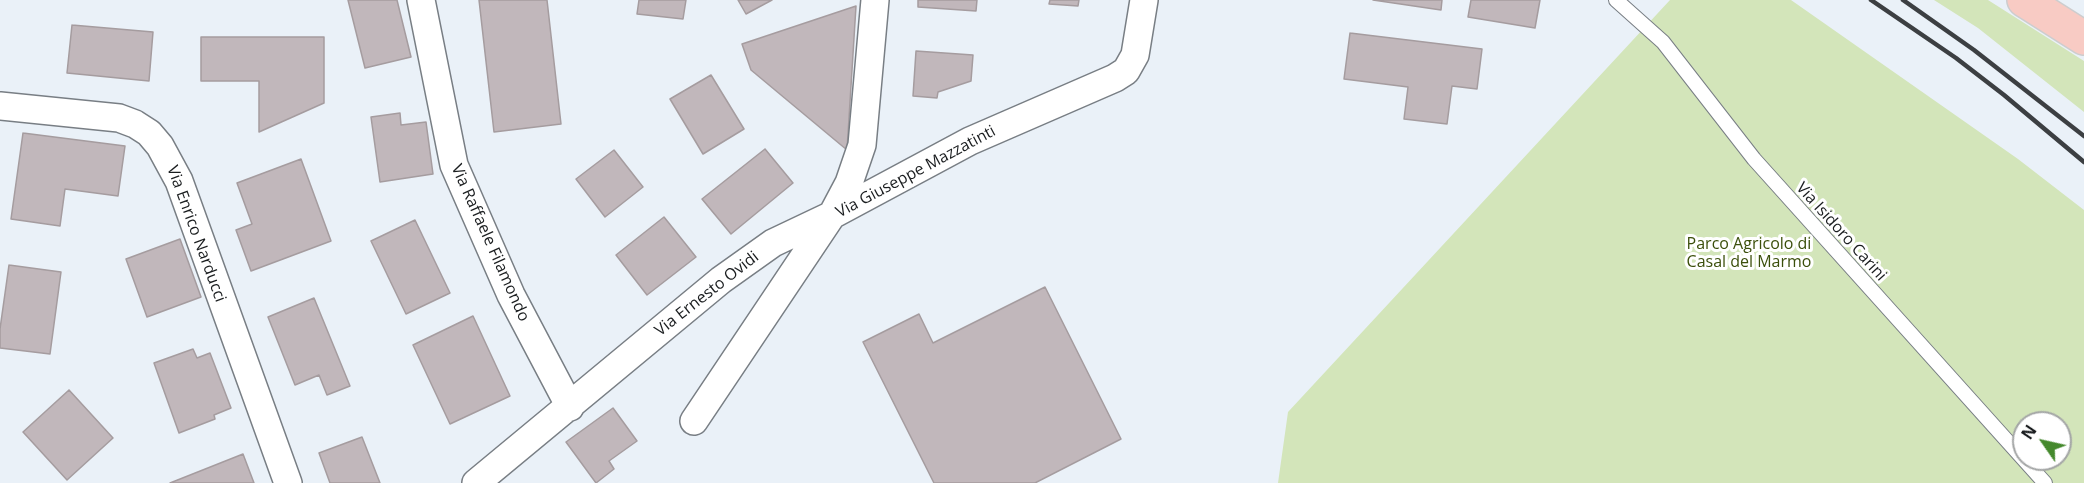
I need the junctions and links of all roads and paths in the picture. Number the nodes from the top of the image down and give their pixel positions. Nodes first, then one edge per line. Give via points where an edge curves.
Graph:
1 (421, 0) edge
2 (875, 0) edge
3 (1144, 0) edge
4 (1616, 0) edge
5 (2024, 0) edge
6 (2084, 38) edge
7 (0, 106) edge
8 (832, 215) junction
9 (570, 407) junction
10 (694, 421) dead end
11 (288, 483) edge
12 (476, 483) edge
13 (2045, 483) edge

1 - 9 street, Via Raffaele Filamondo via 454,165 511,295
2 - 8 street via 862,145 849,183
3 - 8 street, Via Giuseppe Mazzatinti via 1135,56 1126,71 970,141
4 - 13 lane, Via Isidoro Carini via 1663,42 1754,159
5 - 6 main road
7 - 11 street, Via Enrico Narducci via 119,118 149,133 160,146 179,182
8 - 9 street, Via Ernesto Ovidi via 773,243 745,262
8 - 10 street, Via Giuseppe Mazzatinti
9 - 12 street, Via Ernesto Ovidi

